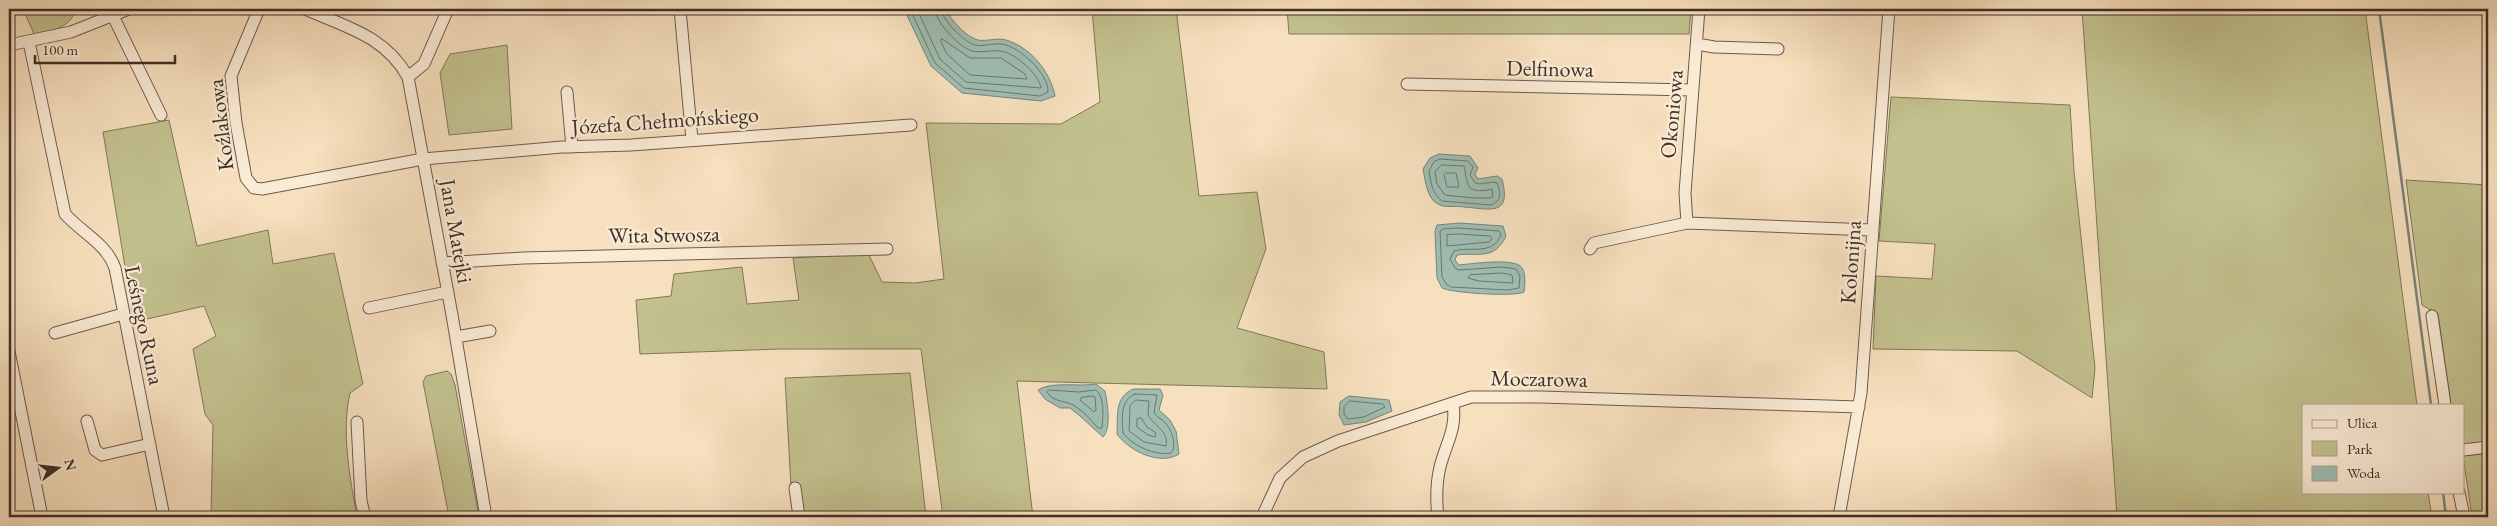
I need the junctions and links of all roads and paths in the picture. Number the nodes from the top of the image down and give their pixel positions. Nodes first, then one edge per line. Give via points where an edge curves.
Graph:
1 (129, 9) edge
2 (259, 9) edge
3 (305, 9) edge
4 (448, 9) edge
5 (680, 9) edge
6 (1700, 9) edge
7 (1889, 9) edge
8 (114, 16) junction
9 (29, 42) junction
10 (1697, 44) junction
11 (9, 45) edge
12 (1778, 49) dead end
13 (408, 77) junction
14 (1407, 84) dead end
15 (1692, 90) junction
16 (567, 92) dead end
17 (161, 115) dead end
18 (911, 125) dead end
19 (692, 140) junction
20 (572, 146) junction
21 (423, 159) junction
22 (1687, 223) junction
23 (1872, 230) junction
24 (887, 249) dead end
25 (1590, 249) dead end
26 (442, 263) junction
27 (448, 292) junction
28 (369, 308) dead end
29 (123, 314) junction
30 (2432, 316) dead end
31 (490, 331) dead end
32 (55, 333) dead end
33 (456, 337) junction
34 (9, 351) edge
35 (1453, 404) junction
36 (2445, 404) edge
37 (1859, 407) junction
38 (87, 421) dead end
39 (357, 422) dead end
40 (150, 444) junction
41 (2488, 447) edge
42 (2464, 450) edge
43 (795, 488) dead end
44 (2459, 494) edge
45 (42, 517) edge
46 (163, 517) edge
47 (365, 517) edge
48 (486, 517) edge
49 (799, 517) edge
50 (1262, 517) edge
51 (1438, 517) edge
52 (1839, 517) edge
53 (2464, 517) edge

1 - 8 street
2 - 21 street, Koźlakowa via 231,76 246,178 254,188
3 - 13 street, Jana Matejki via 376,40 399,61
4 - 13 street via 424,64
5 - 19 street
6 - 10 street, Okoniowa
7 - 23 street, Kolonijna
8 - 9 street via 71,32
8 - 17 street
9 - 11 street
9 - 29 street, Leśnego Runa via 65,214 110,256
10 - 12 street
10 - 15 street, Okoniowa
13 - 21 street, Jana Matejki
14 - 15 street, Delfinowa
15 - 22 street, Okoniowa via 1685,193
16 - 20 street
18 - 19 street, Józefa Chełmońskiego
19 - 20 street, Józefa Chełmońskiego
20 - 21 street, Józefa Chełmońskiego
21 - 26 street, Jana Matejki
22 - 23 street
22 - 25 street via 1594,243
23 - 37 street, Kolonijna
24 - 26 street, Wita Stwosza
26 - 27 street, Jana Matejki
27 - 28 street
27 - 33 street, Jana Matejki
29 - 32 street
29 - 40 street, Leśnego Runa
30 - 36 street
31 - 33 street
33 - 48 street, Jana Matejki
34 - 45 street
35 - 37 street, Moczarowa via 1471,397 1494,396
35 - 50 street, Moczarowa via 1338,441 1303,456 1280,478
35 - 51 street via 1455,419 1440,468 1436,495
37 - 52 street, Kolonijna
38 - 40 street via 95,450 102,455
39 - 47 street
40 - 46 street, Leśnego Runa
41 - 42 street
43 - 49 street
44 - 53 street

